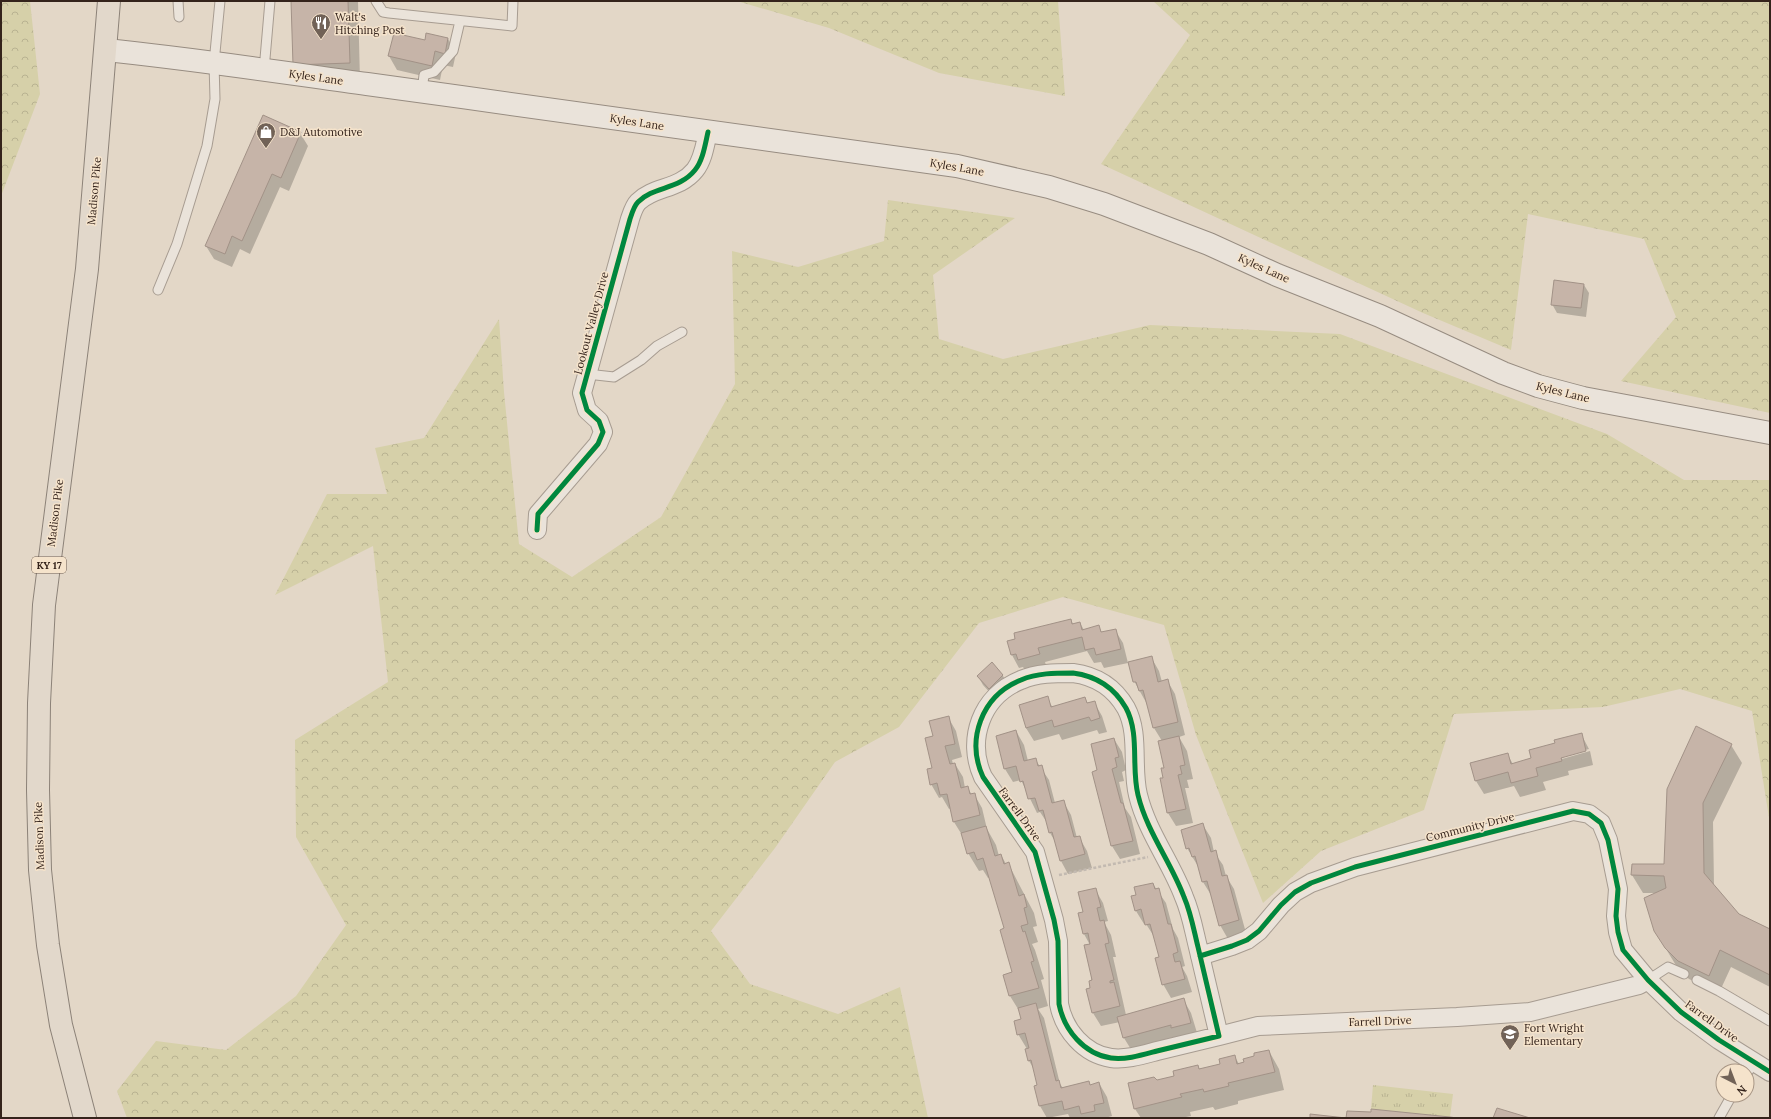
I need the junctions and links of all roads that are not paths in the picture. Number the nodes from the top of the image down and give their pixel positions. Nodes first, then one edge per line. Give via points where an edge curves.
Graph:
1 (109, 1) edge
2 (178, 1) edge
3 (220, 1) edge
4 (270, 1) edge
5 (376, 1) edge
6 (512, 1) edge
7 (178, 18) dead end
8 (460, 21) junction
9 (106, 50) junction
10 (214, 63) junction
11 (264, 70) junction
12 (422, 92) junction
13 (708, 132) junction
14 (158, 290) dead end
15 (682, 332) dead end
16 (587, 374) junction
17 (1770, 434) edge
18 (536, 530) dead end
19 (1200, 956) junction
20 (1684, 974) dead end
21 (1648, 980) junction
22 (1697, 980) dead end
23 (1770, 1021) edge
24 (1219, 1036) junction
25 (1745, 1063) edge
26 (1755, 1069) edge
27 (1770, 1072) edge
28 (1727, 1103) edge
29 (85, 1118) edge
30 (1719, 1118) edge

1 - 9 main road, Madison Pike / KY 17
2 - 7 lane
3 - 10 lane
4 - 11 lane
5 - 8 lane via 383,12
6 - 8 lane via 512,26
8 - 12 lane via 453,51 434,72 424,75
9 - 10 main road, Kyles Lane
9 - 29 main road, Madison Pike / KY 17 via 86,269 44,605 39,703 40,870 48,945 61,1025
10 - 11 main road, Kyles Lane
10 - 14 lane via 215,99 207,146 177,244
11 - 12 main road, Kyles Lane
12 - 13 main road, Kyles Lane
13 - 16 street, Lookout Valley Drive via 703,154 695,170 668,189 651,192 637,203 630,218
13 - 17 main road, Kyles Lane via 957,166 1049,188 1104,204 1209,244 1538,386 1583,398
15 - 16 lane via 657,346 614,377
16 - 18 street, Lookout Valley Drive via 582,393 587,410 599,421 603,432 598,444 538,514
19 - 21 street, Community Drive via 1247,940 1259,931 1281,904 1311,883 1355,867 1573,811 1590,814 1601,823 1608,840 1618,889 1616,916 1623,950
19 - 24 street, Farrell Drive
19 - 24 street, Farrell Drive via 1187,904 1177,878 1152,832 1138,796 1133,732 1129,715 1121,700 1096,678 1073,673 1040,675 1012,684 992,701 978,726 975,753 990,789 1035,852 1058,941 1061,1014 1072,1036 1098,1054 1111,1058 1128,1058
20 - 21 lane via 1668,967
21 - 24 street, Farrell Drive via 1639,985 1530,1012 1457,1018 1258,1026
21 - 25 street, Farrell Drive via 1681,1012 1720,1040
22 - 23 lane
26 - 27 street, Farrell Drive
28 - 30 lane

